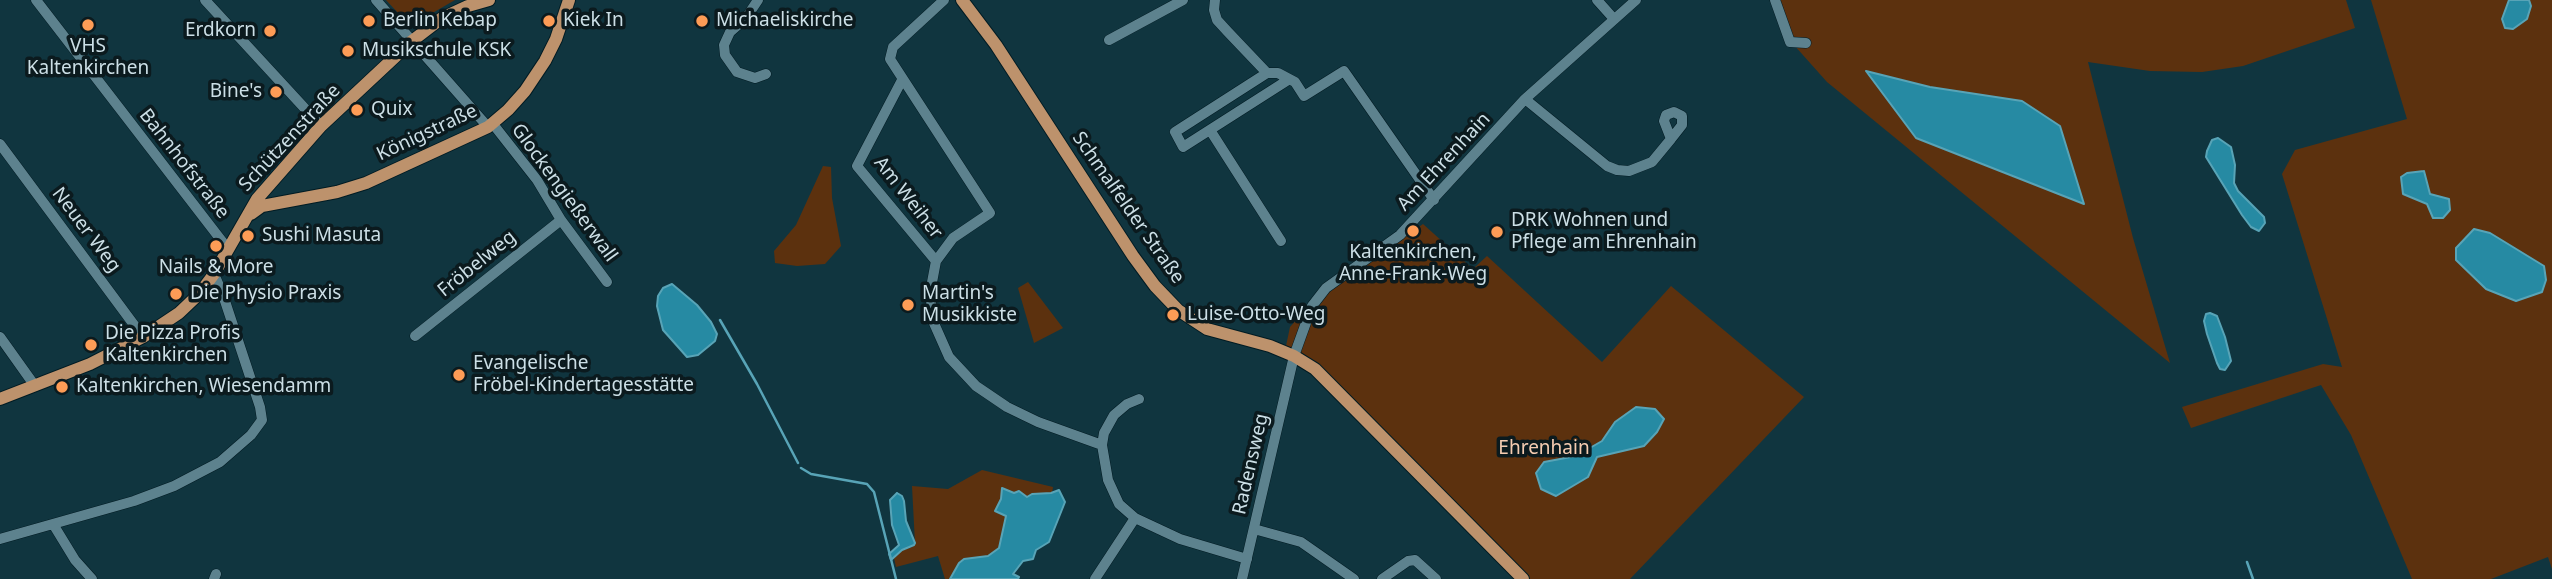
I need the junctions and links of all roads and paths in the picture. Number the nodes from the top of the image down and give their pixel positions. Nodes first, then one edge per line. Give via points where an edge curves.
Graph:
1 (37, 0) edge
2 (205, 0) edge
3 (376, 0) edge
4 (489, 0) edge
5 (569, 0) edge
6 (758, 0) edge
7 (944, 0) edge
8 (962, 0) edge
9 (1183, 0) edge
10 (1215, 0) edge
11 (1597, 0) edge
12 (1636, 0) edge
13 (1775, 0) edge
14 (1614, 19) junction
15 (1110, 40) dead end
16 (412, 41) junction
17 (1806, 43) dead end
18 (1267, 73) junction
19 (766, 74) dead end
20 (902, 80) junction
21 (1288, 80) junction
22 (1525, 99) junction
23 (490, 125) junction
24 (321, 126) junction
25 (1210, 130) junction
26 (1671, 139) dead end
27 (0, 144) edge
28 (266, 188) junction
29 (1434, 200) junction
30 (275, 203) junction
31 (245, 218) junction
32 (561, 220) junction
33 (1281, 242) dead end
34 (228, 249) junction
35 (936, 261) junction
36 (214, 274) junction
37 (607, 282) dead end
38 (415, 336) dead end
39 (0, 337) edge
40 (143, 337) junction
41 (1294, 356) junction
42 (35, 386) junction
43 (0, 399) edge
44 (1139, 399) dead end
45 (1102, 445) junction
46 (1135, 518) junction
47 (53, 524) junction
48 (1254, 528) junction
49 (0, 539) edge
50 (1247, 559) junction
51 (92, 579) edge
52 (1095, 579) edge
53 (1242, 579) edge
54 (1351, 579) edge
55 (1382, 579) edge
56 (1436, 579) edge
57 (1523, 579) edge

1 - 34 street, Bahnhofstraße
2 - 24 street
3 - 16 street, Glockengießerwall
4 - 16 main road, Schützenstraße via 442,18
5 - 23 main road, Königstraße via 545,61 525,91
6 - 19 street via 730,32 725,55 737,72 755,78
7 - 20 street via 893,47 890,59
8 - 41 main road, Schmalfelder Straße via 1155,286 1188,319 1207,329
9 - 15 street
10 - 18 street via 1217,20
11 - 14 street
12 - 14 street, Am Ehrenhain
13 - 17 street via 1790,42
14 - 22 street, Am Ehrenhain
16 - 23 street, Glockengießerwall
16 - 24 main road, Schützenstraße
18 - 21 street
18 - 25 street via 1175,132 1183,147
20 - 35 street, Am Weiher via 857,166
20 - 35 street via 990,213 953,238
21 - 25 street
21 - 29 street via 1295,82 1304,96 1344,71
22 - 26 street via 1606,166 1617,170 1629,171 1652,162
22 - 29 street, Am Ehrenhain
23 - 30 main road, Königstraße via 366,183
23 - 32 street, Glockengießerwall via 537,180
24 - 28 main road, Schützenstraße
25 - 33 street
27 - 40 street, Neuer Weg
28 - 30 main road
28 - 31 main road, Schützenstraße
29 - 41 street, Am Ehrenhain via 1400,235 1326,288 1312,306
30 - 31 main road, Königstraße
31 - 34 main road, Schützenstraße
32 - 37 street, Glockengießerwall
32 - 38 street, Fröbelweg
34 - 36 main road, Schützenstraße
35 - 45 street via 930,293 933,321 950,357 976,386 1038,422
36 - 40 main road, Schützenstraße via 179,313
36 - 47 street via 262,420 251,436 220,462 174,486
39 - 42 street
40 - 42 main road, Schützenstraße
41 - 48 street, Radensweg
41 - 57 main road, Schmalfelder Straße via 1323,376
42 - 43 main road, Schützenstraße
44 - 45 street via 1114,415
45 - 46 street via 1111,490
46 - 50 street via 1180,539
46 - 52 street
47 - 49 street
47 - 51 street
48 - 50 street, Radensweg
48 - 54 street via 1301,542
50 - 53 street, Radensweg
55 - 56 street via 1415,560

